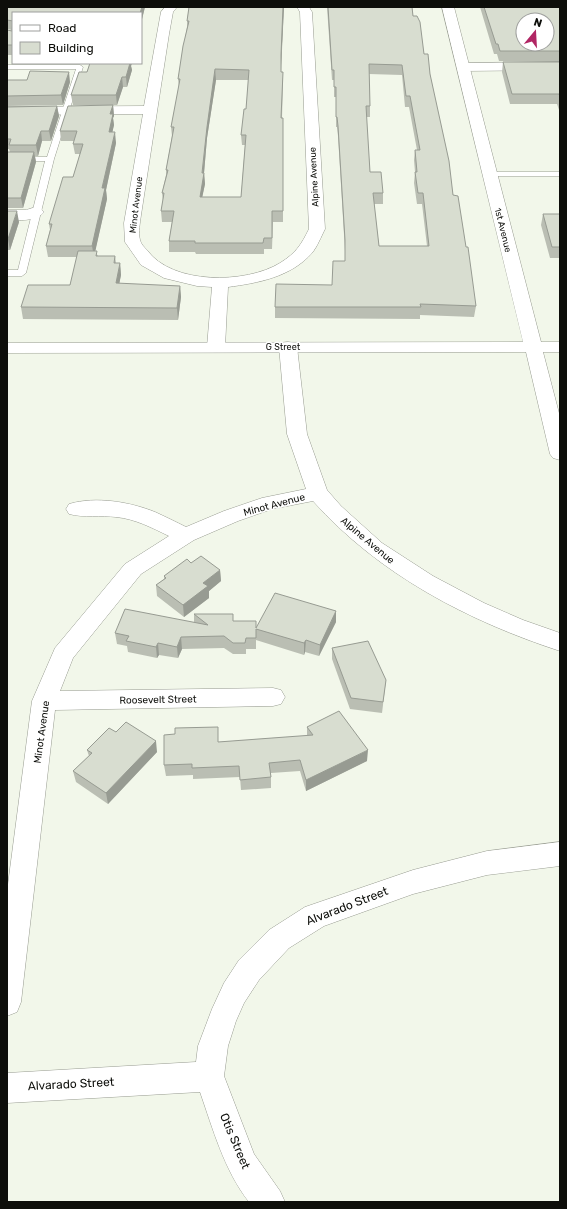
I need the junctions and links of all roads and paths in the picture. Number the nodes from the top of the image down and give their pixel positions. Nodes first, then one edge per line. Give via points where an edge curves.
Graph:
1 (171, 7) edge
2 (303, 7) edge
3 (448, 7) edge
4 (560, 66) edge
5 (7, 67) edge
6 (463, 67) junction
7 (65, 109) junction
8 (7, 110) edge
9 (150, 110) junction
10 (7, 159) edge
11 (50, 159) junction
12 (489, 174) junction
13 (560, 174) edge
14 (36, 212) junction
15 (7, 215) edge
16 (7, 273) edge
17 (220, 284) junction
18 (216, 347) junction
19 (288, 347) junction
20 (533, 347) junction
21 (560, 347) edge
22 (7, 348) edge
23 (555, 417) edge
24 (560, 454) edge
25 (318, 493) junction
26 (76, 509) dead end
27 (187, 535) junction
28 (560, 642) edge
29 (273, 697) dead end
30 (44, 702) junction
31 (560, 854) edge
32 (7, 1002) edge
33 (209, 1076) junction
34 (7, 1088) edge
35 (269, 1202) edge

1 - 9 street, Minot Avenue via 167,12
2 - 17 street, Alpine Avenue via 306,12 317,229 315,237 305,252 287,266 263,276
3 - 6 street, 1st Avenue
4 - 6 street
5 - 7 lane via 80,67
6 - 12 street, 1st Avenue
7 - 8 street
7 - 9 street
7 - 11 lane
9 - 17 street, Minot Avenue via 132,241 149,263 165,272 197,282
10 - 11 lane
11 - 14 lane
12 - 13 lane
12 - 20 street, 1st Avenue
14 - 15 street via 28,215
14 - 16 lane via 22,273
17 - 18 street
18 - 19 street, G Street
18 - 22 street, G Street
19 - 20 street, G Street
19 - 25 street, Alpine Avenue via 296,434
20 - 21 street, G Street
20 - 23 street, 1st Avenue
23 - 24 street, 1st Avenue
25 - 27 street, Minot Avenue via 269,503
25 - 28 street, Alpine Avenue via 362,537 425,582 514,626
26 - 27 street via 103,508 141,515
27 - 30 street, Minot Avenue via 133,569 63,654
29 - 30 street, Roosevelt Street
30 - 32 street, Minot Avenue
31 - 33 street, Alvarado Street via 486,863 413,882 315,916 296,927 263,954 234,993 213,1046
33 - 34 street, Alvarado Street
33 - 35 street, Otis Street via 242,1164

